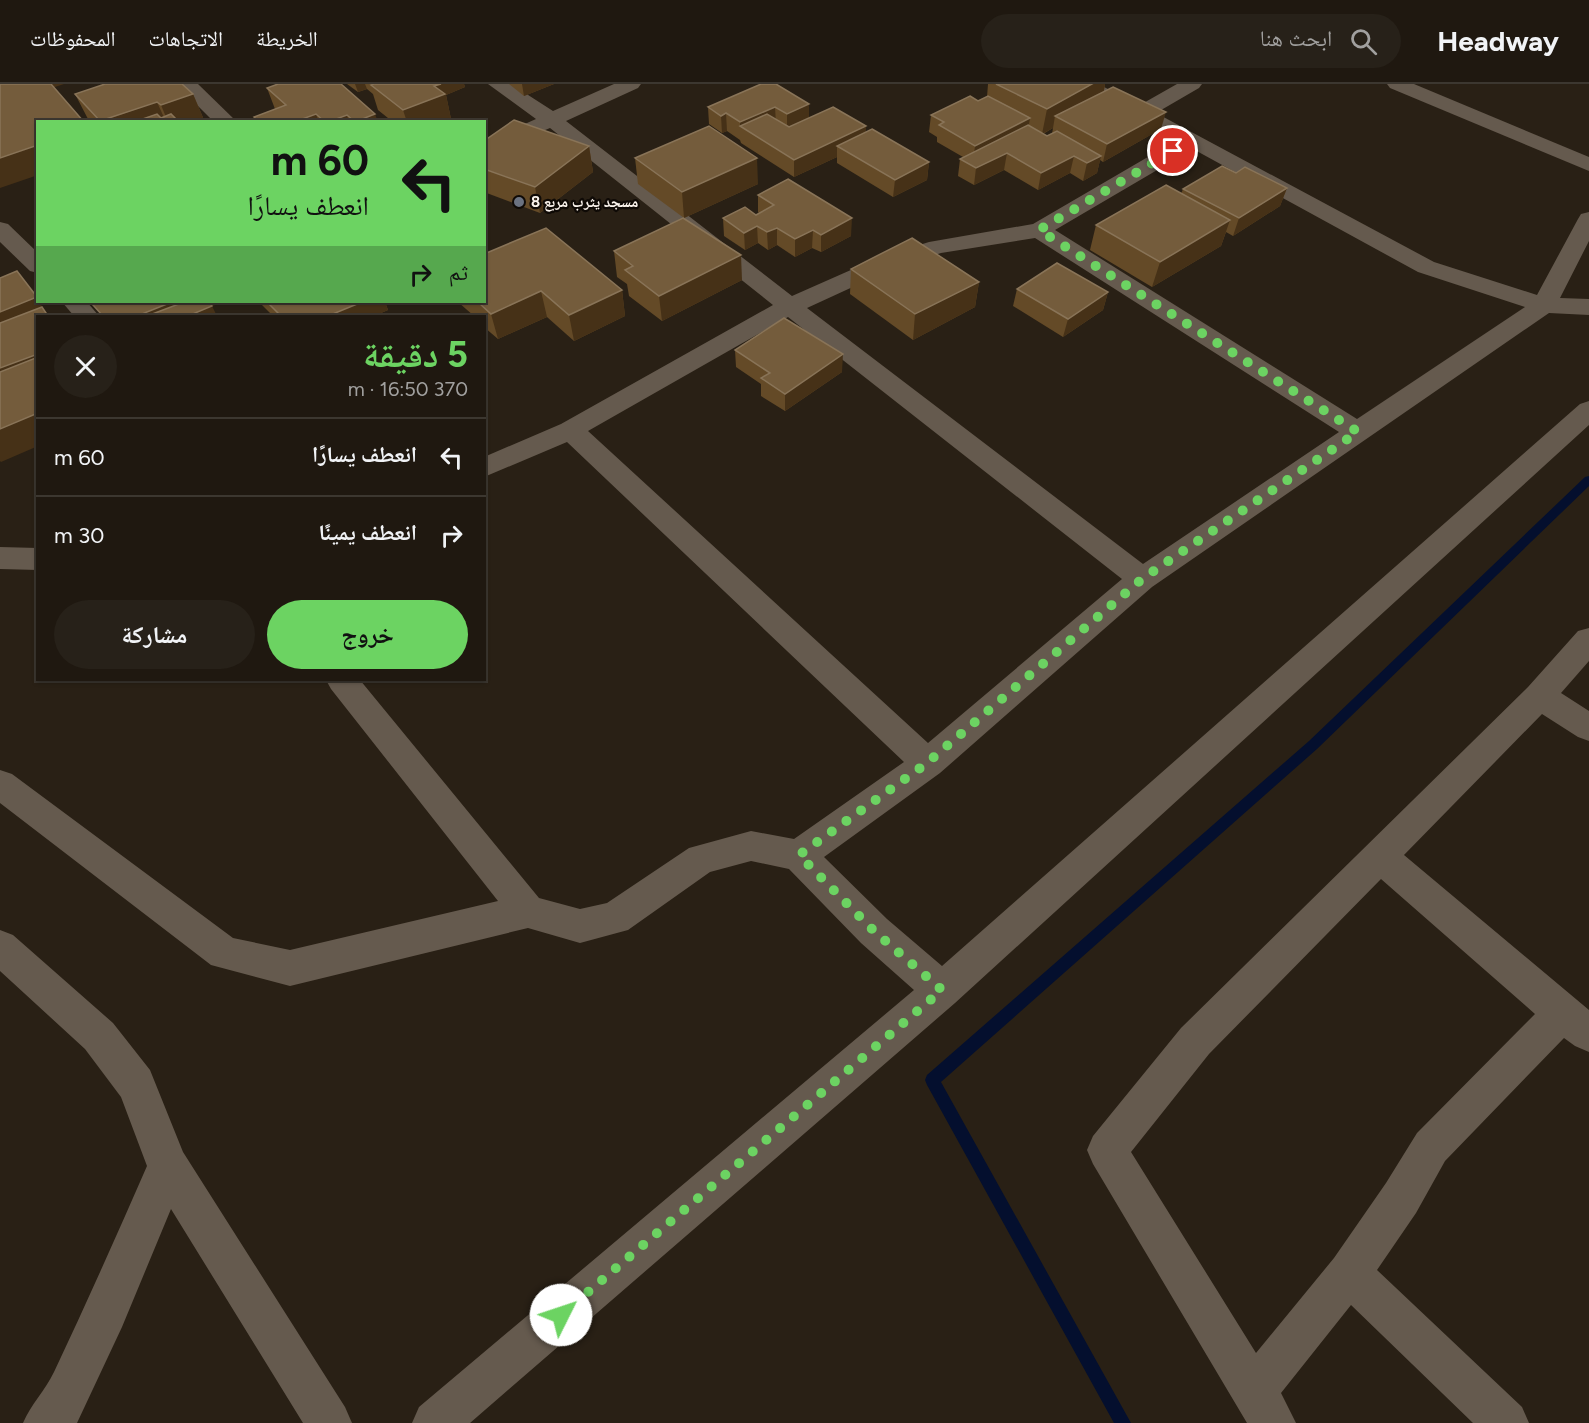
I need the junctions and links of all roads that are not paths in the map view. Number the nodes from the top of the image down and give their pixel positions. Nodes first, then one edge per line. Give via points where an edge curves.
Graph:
1 (186, 84) edge
2 (498, 84) edge
3 (631, 84) edge
4 (1082, 84) edge
5 (1192, 84) edge
6 (1397, 84) edge
7 (1141, 113) junction
8 (225, 120) edge
9 (552, 120) junction
10 (1192, 140) junction
11 (486, 149) edge
12 (1589, 165) edge
13 (1589, 219) edge
14 (1039, 230) junction
15 (1, 233) edge
16 (36, 237) edge
17 (36, 264) edge
18 (75, 303) edge
19 (1544, 305) junction
20 (790, 306) junction
21 (1589, 308) edge
22 (86, 315) edge
23 (1589, 410) edge
24 (570, 430) junction
25 (1358, 432) junction
26 (486, 467) edge
27 (0, 558) edge
28 (36, 559) edge
29 (1142, 579) junction
30 (1589, 640) edge
31 (343, 681) edge
32 (1539, 696) junction
33 (1589, 728) edge
34 (927, 763) junction
35 (0, 784) edge
36 (799, 855) junction
37 (1381, 857) junction
38 (528, 911) junction
39 (0, 947) edge
40 (942, 990) junction
41 (1575, 1023) edge
42 (168, 1166) junction
43 (1349, 1273) junction
44 (1264, 1407) edge
45 (46, 1423) edge
46 (329, 1423) edge
47 (435, 1423) edge
48 (1506, 1423) edge

1 - 8 street
2 - 9 street
3 - 9 street
4 - 7 street
5 - 7 street
6 - 12 street
7 - 10 street
9 - 11 street
9 - 20 street
10 - 14 street
10 - 19 street via 1426,267
13 - 19 street
14 - 20 street via 937,247 886,263
14 - 25 street
15 - 16 street
15 - 17 street
18 - 22 street
19 - 21 street
19 - 25 street
20 - 24 street
20 - 29 street
23 - 40 street
24 - 26 street
24 - 34 street
25 - 29 street
27 - 28 street
29 - 34 street
30 - 32 street
31 - 38 street
32 - 33 street
32 - 37 street
34 - 36 street
35 - 38 street via 224,952 290,968
36 - 38 street via 751,846 701,859 615,918 580,926
36 - 40 street via 874,931
37 - 41 street
37 - 44 street via 1195,1041 1107,1150
39 - 42 street via 99,1036 136,1084
40 - 47 street
41 - 43 street via 1431,1147
42 - 45 street via 61,1407
42 - 46 street
43 - 44 street
43 - 48 street

